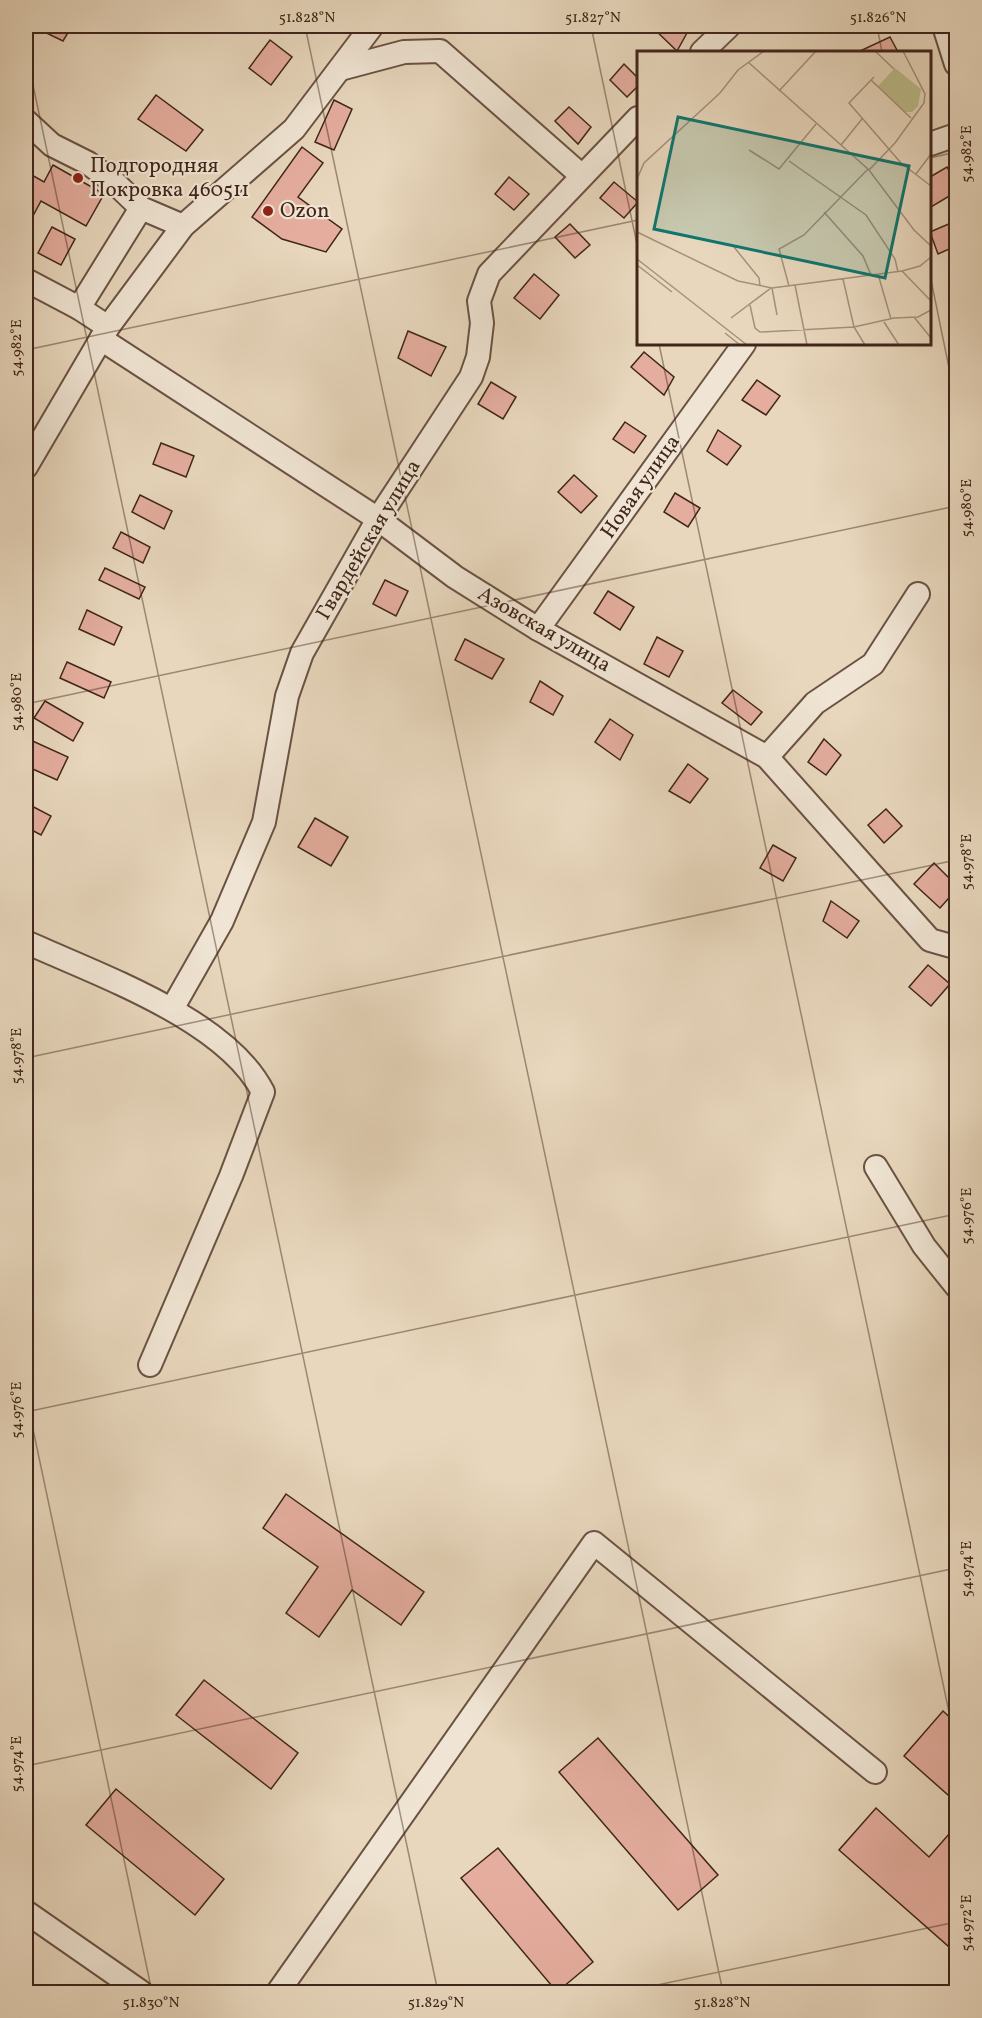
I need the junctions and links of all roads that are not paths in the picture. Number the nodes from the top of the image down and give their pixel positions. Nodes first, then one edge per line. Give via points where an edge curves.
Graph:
1 (372, 26) edge
2 (729, 26) edge
3 (944, 26) edge
4 (703, 51) edge
5 (957, 64) edge
6 (340, 69) junction
7 (637, 120) edge
8 (26, 121) edge
9 (957, 135) edge
10 (931, 144) edge
11 (582, 176) junction
12 (141, 208) junction
13 (183, 226) junction
14 (26, 280) edge
15 (79, 308) junction
16 (104, 333) junction
17 (743, 345) edge
18 (26, 467) edge
19 (378, 519) junction
20 (918, 594) dead end
21 (538, 629) junction
22 (767, 757) junction
23 (26, 942) edge
24 (957, 942) edge
25 (172, 1009) junction
26 (876, 1167) dead end
27 (957, 1286) edge
28 (150, 1365) dead end
29 (875, 1772) dead end
30 (26, 1912) edge
31 (141, 1992) edge
32 (278, 1992) edge

1 - 6 street
2 - 4 street
3 - 5 street
6 - 11 street via 404,52 440,51
6 - 13 street via 294,129
7 - 11 street, Гвардейская улица
8 - 12 street via 52,145 114,182
9 - 10 street
11 - 19 street, Гвардейская улица via 489,274 479,301 482,323 471,377
12 - 13 street
12 - 15 street
13 - 16 street
14 - 15 street, Азовская улица
15 - 16 street, Азовская улица
16 - 18 street
16 - 19 street, Азовская улица
17 - 21 street, Новая улица
19 - 21 street, Азовская улица via 455,577
19 - 25 street, Гвардейская улица via 302,653 287,696 264,822 222,921
20 - 22 street via 873,664 815,703
21 - 22 street, Азовская улица
22 - 24 street, Азовская улица via 930,940 951,946
23 - 25 street
25 - 28 street via 227,1049 255,1076 262,1092 231,1176
26 - 27 street via 924,1246
29 - 32 street via 594,1543
30 - 31 street

